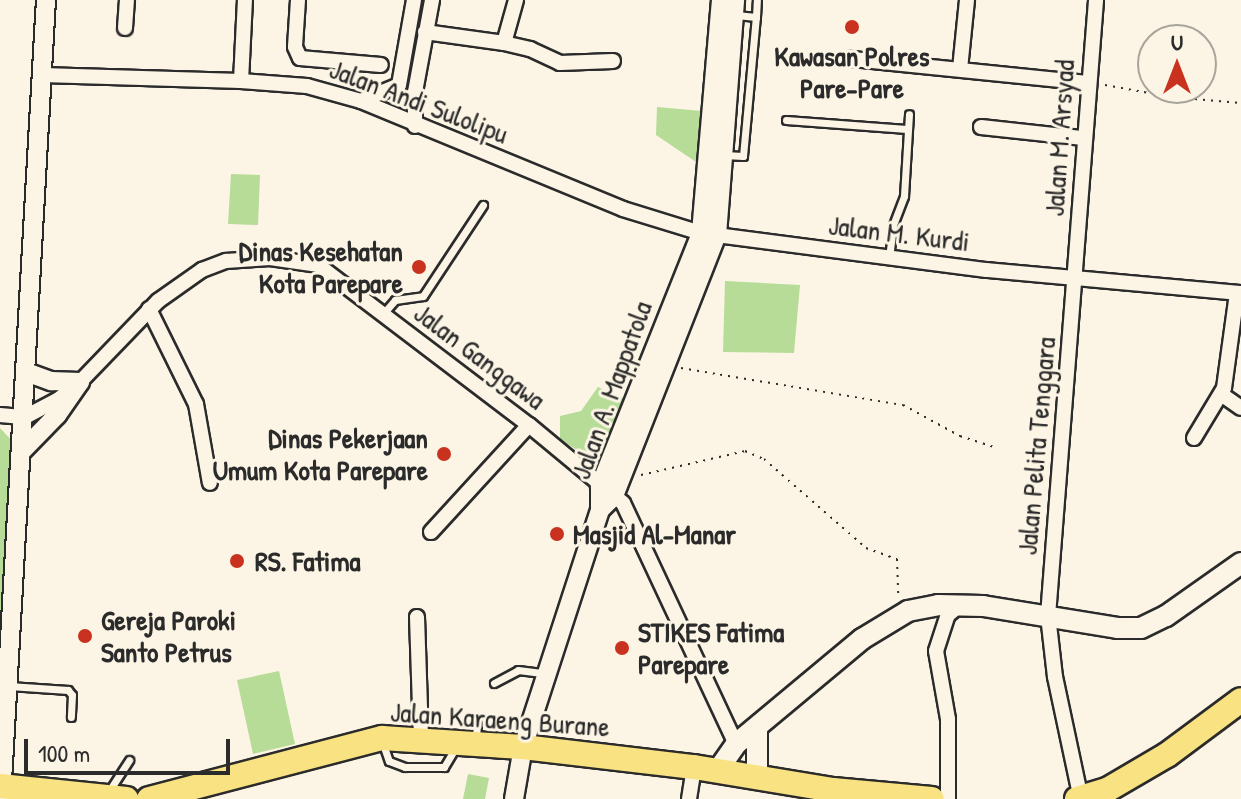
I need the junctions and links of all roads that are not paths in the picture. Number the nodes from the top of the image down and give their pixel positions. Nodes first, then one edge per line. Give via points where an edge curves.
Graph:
1 (46, 0) edge
2 (127, 0) edge
3 (245, 0) edge
4 (298, 0) edge
5 (414, 0) edge
6 (432, 0) edge
7 (516, 0) edge
8 (757, 0) edge
9 (967, 0) edge
10 (1096, 0) edge
11 (728, 7) edge
12 (756, 17) junction
13 (125, 28) dead end
14 (425, 32) junction
15 (504, 43) junction
16 (852, 59) dead end
17 (613, 61) dead end
18 (381, 65) dead end
19 (960, 69) junction
20 (42, 75) junction
21 (241, 81) junction
22 (1088, 83) junction
23 (399, 85) junction
24 (415, 92) junction
25 (361, 101) junction
26 (909, 114) dead end
27 (786, 120) dead end
28 (415, 126) junction
29 (981, 127) dead end
30 (907, 129) junction
31 (1083, 138) junction
32 (716, 154) junction
33 (483, 205) dead end
34 (709, 234) junction
35 (889, 258) junction
36 (1075, 280) junction
37 (1239, 293) edge
38 (149, 309) junction
39 (382, 315) junction
40 (26, 372) junction
41 (80, 382) junction
42 (1221, 394) junction
43 (1241, 408) edge
44 (0, 415) edge
45 (25, 417) junction
46 (529, 425) junction
47 (1194, 438) dead end
48 (21, 452) junction
49 (210, 483) dead end
50 (612, 487) junction
51 (431, 532) dead end
52 (1241, 563) edge
53 (960, 605) junction
54 (1048, 616) junction
55 (417, 617) dead end
56 (547, 673) junction
57 (494, 683) dead end
58 (7, 686) junction
59 (1241, 700) edge
60 (71, 717) dead end
61 (757, 729) junction
62 (470, 737) junction
63 (382, 738) junction
64 (421, 739) junction
65 (736, 744) junction
66 (523, 747) junction
67 (129, 760) dead end
68 (694, 767) junction
69 (718, 770) junction
70 (757, 776) junction
71 (1, 790) edge
72 (116, 798) edge
73 (149, 799) edge
74 (514, 799) edge
75 (689, 799) edge
76 (932, 799) edge
77 (948, 799) edge
78 (1080, 799) edge

1 - 20 street
2 - 13 street
3 - 21 street
4 - 18 street via 295,47 300,58
5 - 23 street
6 - 14 street
7 - 15 street
8 - 12 lane
9 - 19 street
10 - 22 street, Jalan M. Arsyad
11 - 12 lane
11 - 32 street, Jalan A. Mappatola
12 - 32 lane via 743,156
14 - 15 street
14 - 24 street
15 - 17 street via 560,63
16 - 19 street
19 - 22 street
20 - 21 street, Jalan Andi Sulolipu
20 - 40 street
21 - 25 street, Jalan Andi Sulolipu via 307,86
22 - 31 street, Jalan M. Arsyad
23 - 24 street
23 - 25 street
24 - 28 street
25 - 28 street, Jalan Andi Sulolipu
26 - 30 lane
27 - 30 lane
28 - 34 street, Jalan Andi Sulolipu via 623,209
29 - 31 street
30 - 35 lane via 904,196
31 - 36 street, Jalan M. Arsyad
32 - 34 street, Jalan A. Mappatola
33 - 39 lane via 423,296 395,300
34 - 35 street, Jalan M. Kurdi
34 - 50 street, Jalan A. Mappatola
34 - 50 street, Jalan A. Mappatola via 668,366
35 - 36 street, Jalan M. Kurdi
36 - 37 street, Jalan M. Kurdi
36 - 54 street, Jalan Pelita Tenggara
37 - 42 street
38 - 39 street, Jalan Ganggawa via 202,270 226,261 270,258 318,265
38 - 41 street, Jalan Ganggawa
38 - 49 street via 196,404
39 - 46 street, Jalan Ganggawa
40 - 41 street via 51,381
40 - 45 street
41 - 45 street, Jalan Ganggawa
41 - 48 street
42 - 43 street
42 - 47 street
44 - 45 street
45 - 48 street
46 - 50 street, Jalan Ganggawa
46 - 51 street
48 - 58 street
50 - 56 street, Jalan A. Mappatola
50 - 65 street, Jalan Ganggawa via 632,517
52 - 54 main road via 1141,628
53 - 54 main road
53 - 61 main road via 908,611 862,639
53 - 77 street via 948,615 936,651 948,719
54 - 78 street, Jalan Pelita Tenggara
55 - 64 street
56 - 57 lane via 518,670
56 - 66 street
58 - 60 lane via 68,690
58 - 71 street
59 - 78 highway via 1167,755 1107,790
61 - 65 main road
61 - 70 main road
62 - 63 lane via 444,767 405,767 389,761
62 - 64 highway, Jalan Karaeng Burane
62 - 66 highway, Jalan Karaeng Burane
63 - 64 highway, Jalan Karaeng Burane
63 - 73 highway, Jalan Karaeng Burane
65 - 69 main road
66 - 68 highway, Jalan Karaeng Burane
66 - 74 street
67 - 72 lane
68 - 69 highway, Jalan Karaeng Burane
68 - 75 street
69 - 70 highway, Jalan Karaeng Burane
70 - 76 highway, Jalan Karaeng Burane
71 - 72 highway

